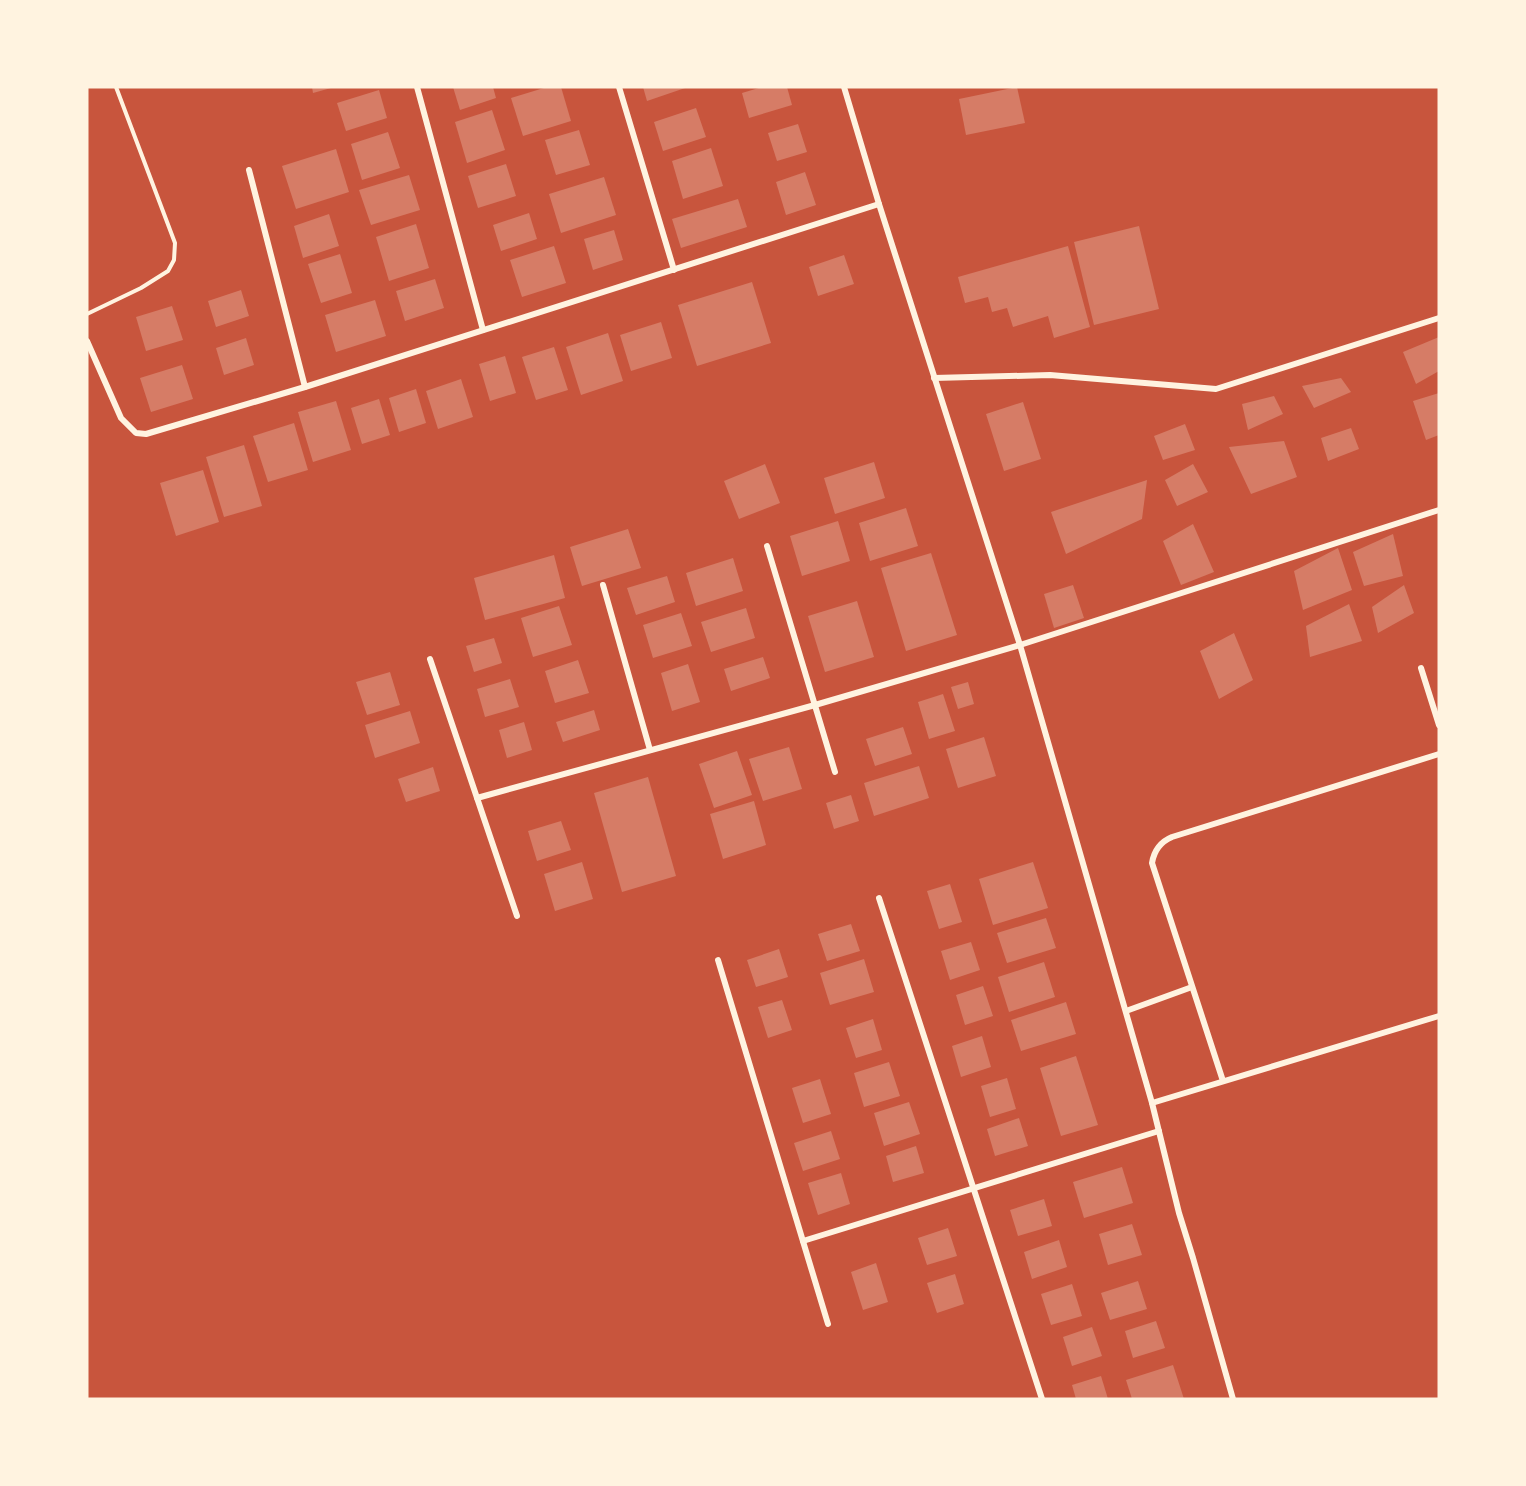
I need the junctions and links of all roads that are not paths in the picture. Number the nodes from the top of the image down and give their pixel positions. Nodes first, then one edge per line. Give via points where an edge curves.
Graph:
1 (417, 87) edge
2 (619, 87) edge
3 (844, 87) edge
4 (249, 170) dead end
5 (879, 204) junction
6 (674, 270) junction
7 (1439, 318) edge
8 (483, 330) junction
9 (87, 341) edge
10 (934, 378) junction
11 (305, 387) junction
12 (1439, 510) edge
13 (767, 546) dead end
14 (603, 585) dead end
15 (1020, 645) junction
16 (430, 659) dead end
17 (1421, 668) dead end
18 (815, 705) junction
19 (1439, 725) edge
20 (650, 750) junction
21 (1439, 754) edge
22 (835, 772) dead end
23 (477, 798) junction
24 (879, 898) dead end
25 (516, 916) dead end
26 (718, 960) dead end
27 (1192, 987) junction
28 (1126, 1011) junction
29 (1439, 1016) edge
30 (1223, 1081) junction
31 (1152, 1103) junction
32 (1159, 1131) junction
33 (973, 1189) junction
34 (803, 1241) junction
35 (828, 1323) dead end
36 (1042, 1399) edge
37 (1233, 1399) edge

1 - 8 street
2 - 6 street
3 - 5 street
4 - 11 street
5 - 6 street
5 - 10 street
6 - 8 street
7 - 10 street via 1216,389 1050,375
8 - 11 street
9 - 11 street via 121,418 136,433 159,432
10 - 15 street
12 - 15 street
13 - 18 street
14 - 20 street
15 - 18 street
15 - 28 street
16 - 23 street
17 - 19 street
18 - 20 street
18 - 22 street
20 - 23 street
21 - 27 street via 1164,841 1153,854 1152,863
23 - 25 street
24 - 33 street
26 - 34 street
27 - 28 street
27 - 30 street
28 - 31 street
29 - 30 street
30 - 31 street
31 - 32 street
32 - 33 street
32 - 37 street
33 - 34 street
33 - 36 street
34 - 35 street

